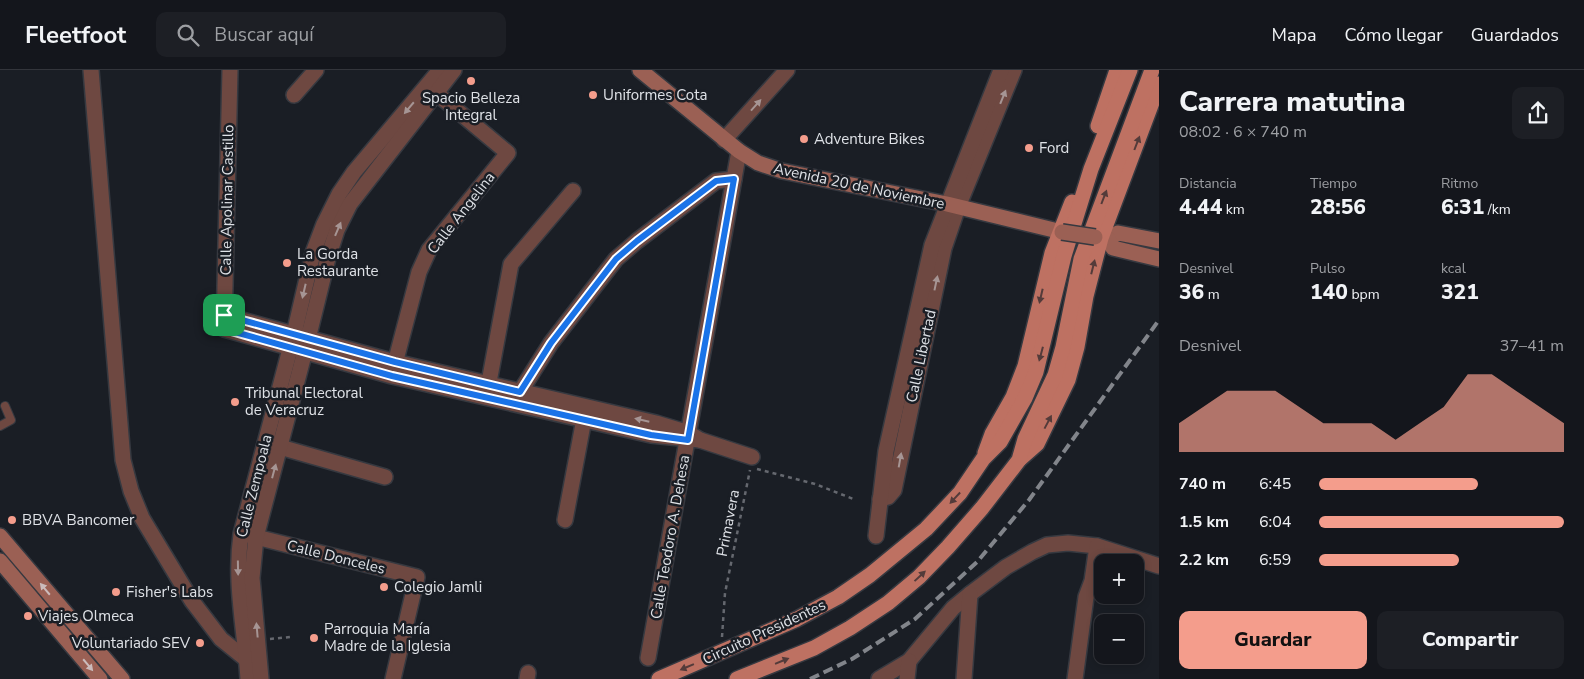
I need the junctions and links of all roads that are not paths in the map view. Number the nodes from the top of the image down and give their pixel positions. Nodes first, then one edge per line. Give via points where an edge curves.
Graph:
1 (90, 70) edge
2 (230, 70) edge
3 (316, 70) edge
4 (440, 70) edge
5 (454, 70) edge
6 (640, 70) edge
7 (787, 70) edge
8 (1117, 70) edge
9 (1130, 70) edge
10 (1152, 70) edge
11 (1002, 72) edge
12 (1159, 84) edge
13 (432, 90) junction
14 (294, 95) dead end
15 (724, 140) junction
16 (739, 151) junction
17 (734, 179) junction
18 (573, 191) dead end
19 (953, 206) junction
20 (1061, 232) junction
21 (1101, 238) junction
22 (1159, 241) edge
23 (1159, 259) edge
24 (300, 342) junction
25 (394, 369) junction
26 (487, 391) junction
27 (520, 392) junction
28 (5, 406) dead end
29 (584, 419) junction
30 (0, 426) edge
31 (692, 438) junction
32 (280, 447) junction
33 (983, 459) junction
34 (1019, 460) junction
35 (751, 462) road end
36 (385, 476) dead end
37 (565, 520) dead end
38 (0, 536) edge
39 (248, 536) junction
40 (876, 536) dead end
41 (1097, 546) junction
42 (0, 561) edge
43 (1159, 566) edge
44 (1092, 581) junction
45 (970, 594) junction
46 (648, 658) dead end
47 (253, 660) junction
48 (909, 660) junction
49 (100, 679) edge
50 (122, 679) edge
51 (248, 679) edge
52 (262, 679) edge
53 (392, 679) edge
54 (659, 679) edge
55 (737, 679) edge
56 (879, 679) edge
57 (907, 679) edge
58 (964, 679) edge
59 (1075, 679) edge
60 (1084, 679) edge

1 - 47 street via 123,460 131,491 142,518 192,601 221,639
2 - 24 street, Calle Apolinar Castillo via 224,322
3 - 14 street
4 - 13 street, Calle Zempoala
5 - 13 street, Calle Zempoala
6 - 15 main road, Avenida 20 de Noviembre
15 -> 7 street
8 - 20 main road
9 -> 33 main road, Circuito Presidentes via 1091,169 1064,256 1036,372 1000,442
34 -> 10 main road, Circuito Presidentes via 1025,439 1055,375 1081,259
11 - 19 street, Calle Libertad
21 -> 12 main road
13 - 24 street, Calle Zempoala via 350,204 337,230
13 - 25 street, Calle Angelina via 508,153 429,250 419,272
15 - 16 main road, Avenida 20 de Noviembre
16 - 17 street, Calle Teodoro A. Dehesa
16 - 19 main road, Avenida 20 de Noviembre via 758,163 782,171
17 - 27 street via 716,181 616,259 551,343
17 - 31 street, Calle Teodoro A. Dehesa
18 - 26 street via 511,264
19 - 20 main road, Avenida 20 de Noviembre
19 - 40 street, Calle Libertad via 938,246 886,451
20 - 21 main road, Avenida 20 de Noviembre, bridge
20 -> 33 main road via 1052,253 1025,366
21 - 22 main road, Avenida 20 de Noviembre via 1118,233
21 - 23 main road, Avenida 20 de Noviembre via 1113,248
34 -> 21 main road via 1037,444 1068,380
24 - 25 street
24 - 32 street, Calle Zempoala
24 - 39 street, Calle Zempoala
25 - 26 street
26 - 27 street
26 - 29 street
31 -> 27 street via 656,423
28 - 30 lane via 11,420
29 - 31 street via 651,435
29 - 37 street
31 - 35 street
31 - 46 street, Calle Teodoro A. Dehesa
32 - 36 street
39 -> 32 street, Calle Zempoala
33 -> 54 main road, Circuito Presidentes via 960,493 926,529 838,597 797,619
55 -> 34 main road, Circuito Presidentes via 814,648 888,603 948,547
50 -> 38 main road
47 -> 39 street, Calle Zempoala via 258,640
39 -> 47 street, Calle Zempoala via 238,558 238,577
39 - 53 street, Calle Donceles via 417,577
41 - 43 street
41 - 44 street
41 - 45 street via 1047,545 1006,567
42 -> 49 main road
44 - 59 street via 1086,596
44 - 60 street via 1096,596
45 - 48 street via 953,608
45 - 58 street
47 - 51 street, Calle Zempoala
47 - 52 street, Calle Zempoala
48 - 56 street
48 - 57 street

